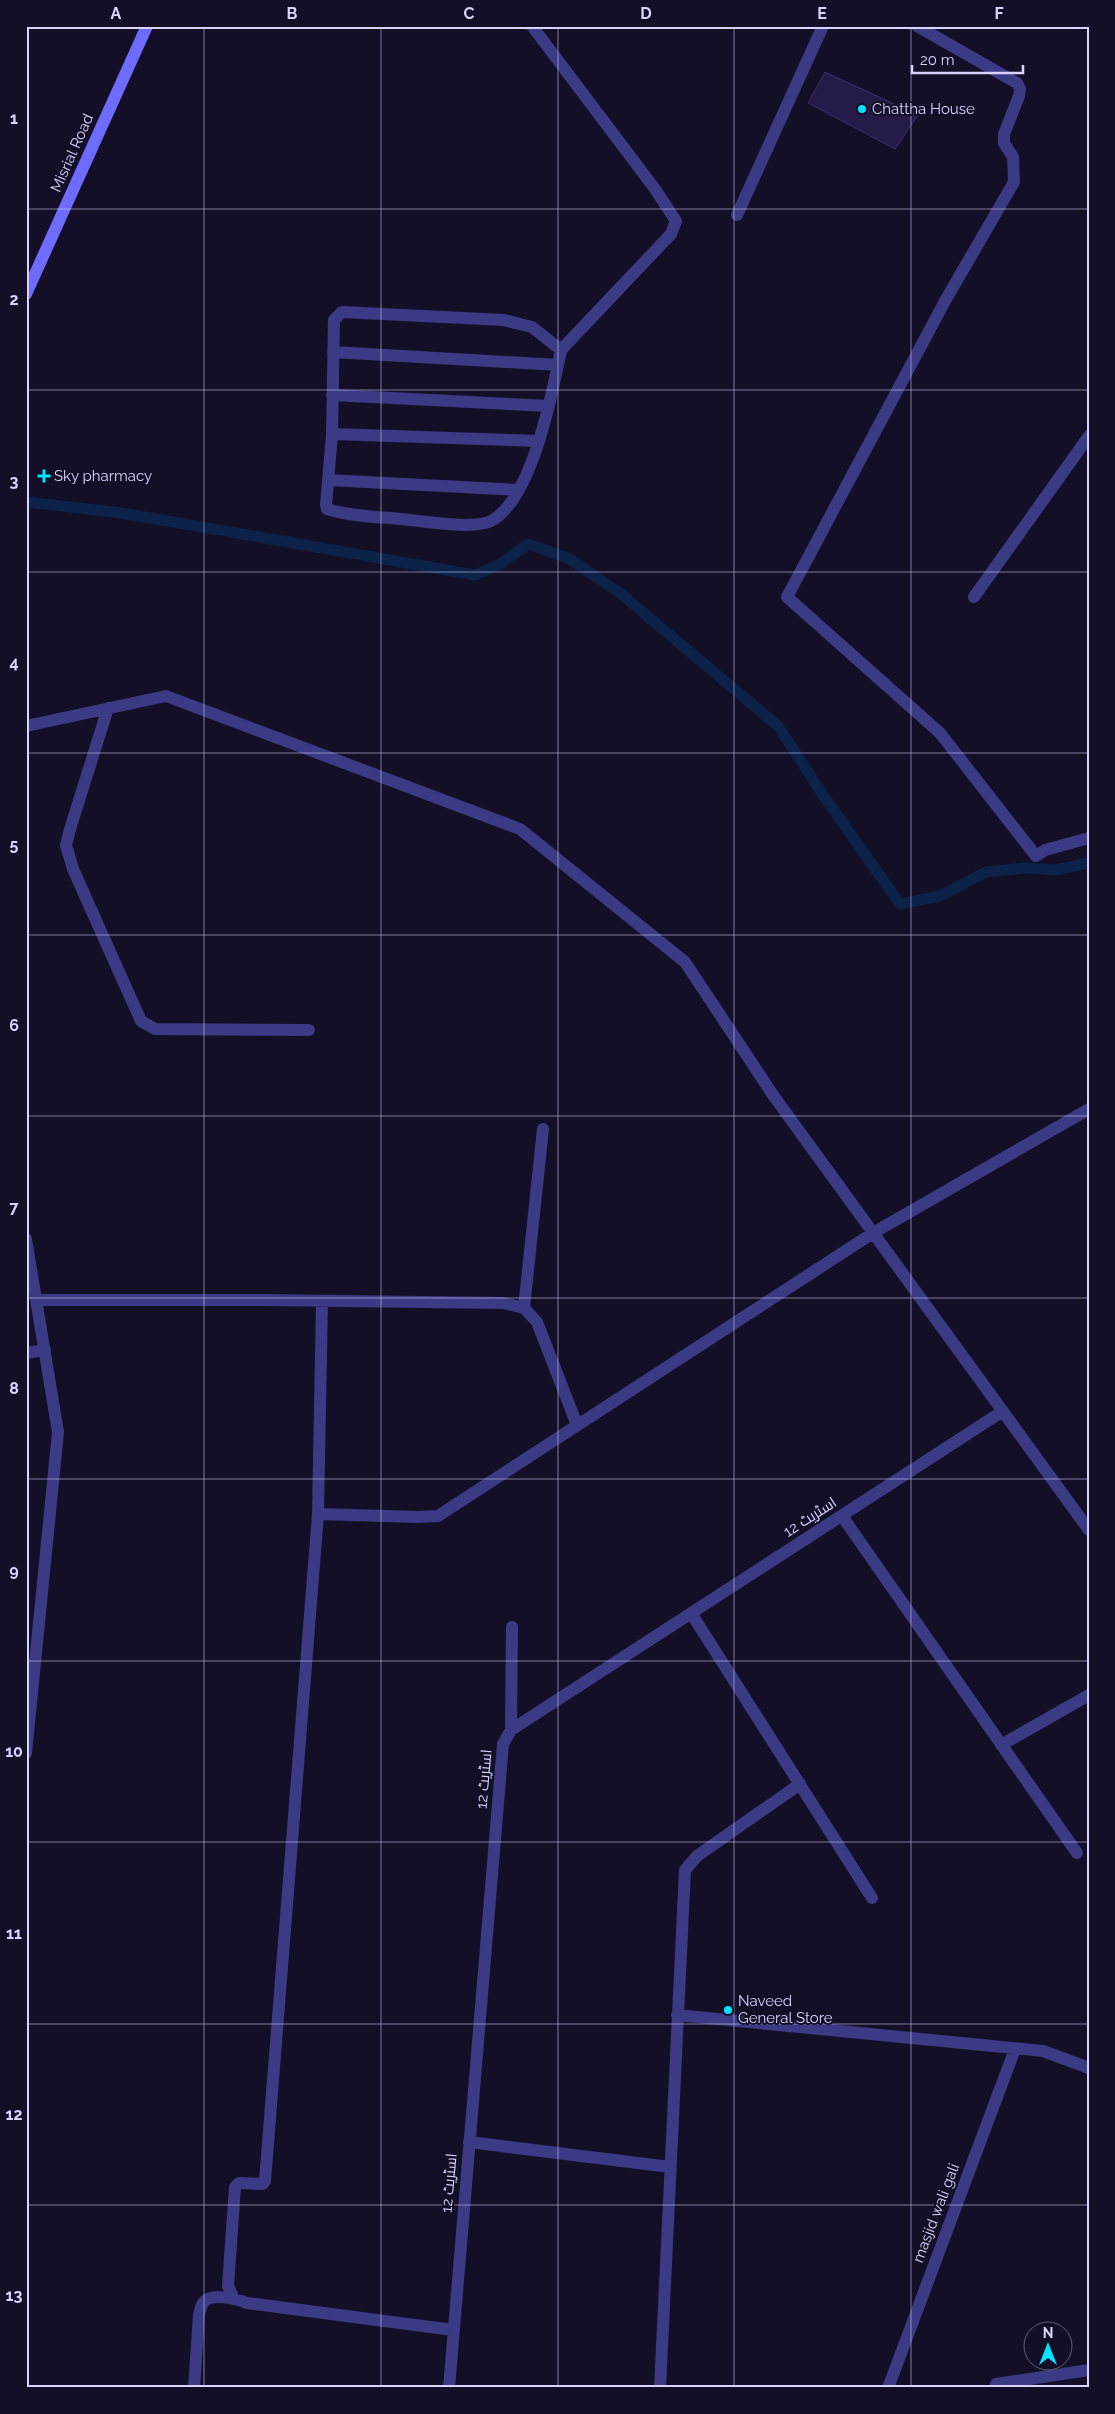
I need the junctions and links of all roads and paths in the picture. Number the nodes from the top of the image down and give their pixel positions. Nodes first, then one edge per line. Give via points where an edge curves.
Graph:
1 (147, 26) edge
2 (532, 26) edge
3 (823, 26) edge
4 (917, 26) edge
5 (737, 215) dead end
6 (26, 294) edge
7 (561, 350) junction
8 (333, 352) junction
9 (558, 365) junction
10 (332, 395) junction
11 (549, 406) junction
12 (332, 434) junction
13 (1089, 436) edge
14 (539, 441) junction
15 (328, 480) junction
16 (518, 490) junction
17 (974, 597) dead end
18 (108, 708) junction
19 (26, 726) edge
20 (1089, 838) edge
21 (309, 1030) dead end
22 (1089, 1109) edge
23 (543, 1129) dead end
24 (873, 1233) junction
25 (26, 1239) edge
26 (37, 1300) junction
27 (322, 1301) junction
28 (524, 1308) junction
29 (45, 1350) junction
30 (26, 1352) edge
31 (1003, 1411) junction
32 (577, 1425) junction
33 (318, 1514) junction
34 (842, 1516) junction
35 (1089, 1530) edge
36 (691, 1613) junction
37 (512, 1627) dead end
38 (1089, 1695) edge
39 (511, 1730) junction
40 (1001, 1744) junction
41 (26, 1753) edge
42 (800, 1784) junction
43 (1077, 1853) dead end
44 (872, 1898) dead end
45 (677, 2015) junction
46 (1015, 2049) junction
47 (1089, 2068) edge
48 (469, 2142) junction
49 (670, 2168) junction
50 (234, 2299) junction
51 (453, 2330) junction
52 (1089, 2370) edge
53 (194, 2388) edge
54 (449, 2388) edge
55 (660, 2388) edge
56 (888, 2388) edge
57 (995, 2388) edge

1 - 6 main road, Misrial Road
2 - 7 street via 676,221 671,234
3 - 5 street
4 - 20 street via 1017,83 1019,96 1004,134 1004,143 1012,156 1014,182 945,301 787,597 940,733 1036,856 1045,850
7 - 8 street via 532,327 504,320 342,312 334,320
7 - 9 street
8 - 9 street
8 - 10 street
9 - 11 street
10 - 11 street
10 - 12 street
11 - 14 street
12 - 14 street
12 - 15 street
13 - 17 street
14 - 16 street via 524,483
15 - 16 street
15 - 16 street via 326,505 332,511 462,526 492,521
18 - 19 street
18 - 21 street via 66,845 73,869 141,1021 155,1029
18 - 24 street via 166,696 520,829 685,962 773,1095
22 - 24 street
23 - 28 street
24 - 31 street
24 - 32 street
25 - 26 street
26 - 27 street
26 - 29 street
27 - 28 street via 502,1303
27 - 33 street
28 - 32 street via 537,1322
29 - 30 street
29 - 41 street via 58,1432
31 - 34 street, اسٹریٹ 12
31 - 35 street
32 - 33 street via 438,1516
33 - 50 street via 265,2181 263,2184 239,2184 235,2187 228,2286
34 - 36 street, اسٹریٹ 12
34 - 40 street
36 - 39 street, اسٹریٹ 12
36 - 42 street
37 - 39 street
38 - 40 street
39 - 48 street, اسٹریٹ 12 via 503,1744
40 - 43 street
42 - 44 street
42 - 45 street via 697,1856 685,1870
45 - 46 street
45 - 49 street
46 - 47 street via 1043,2052
46 - 56 street, masjid wali gali
48 - 49 street
48 - 51 street, اسٹریٹ 12
49 - 55 street
50 - 51 street
50 - 53 street via 210,2298 202,2303
51 - 54 street, اسٹریٹ 12
52 - 57 street via 996,2384

